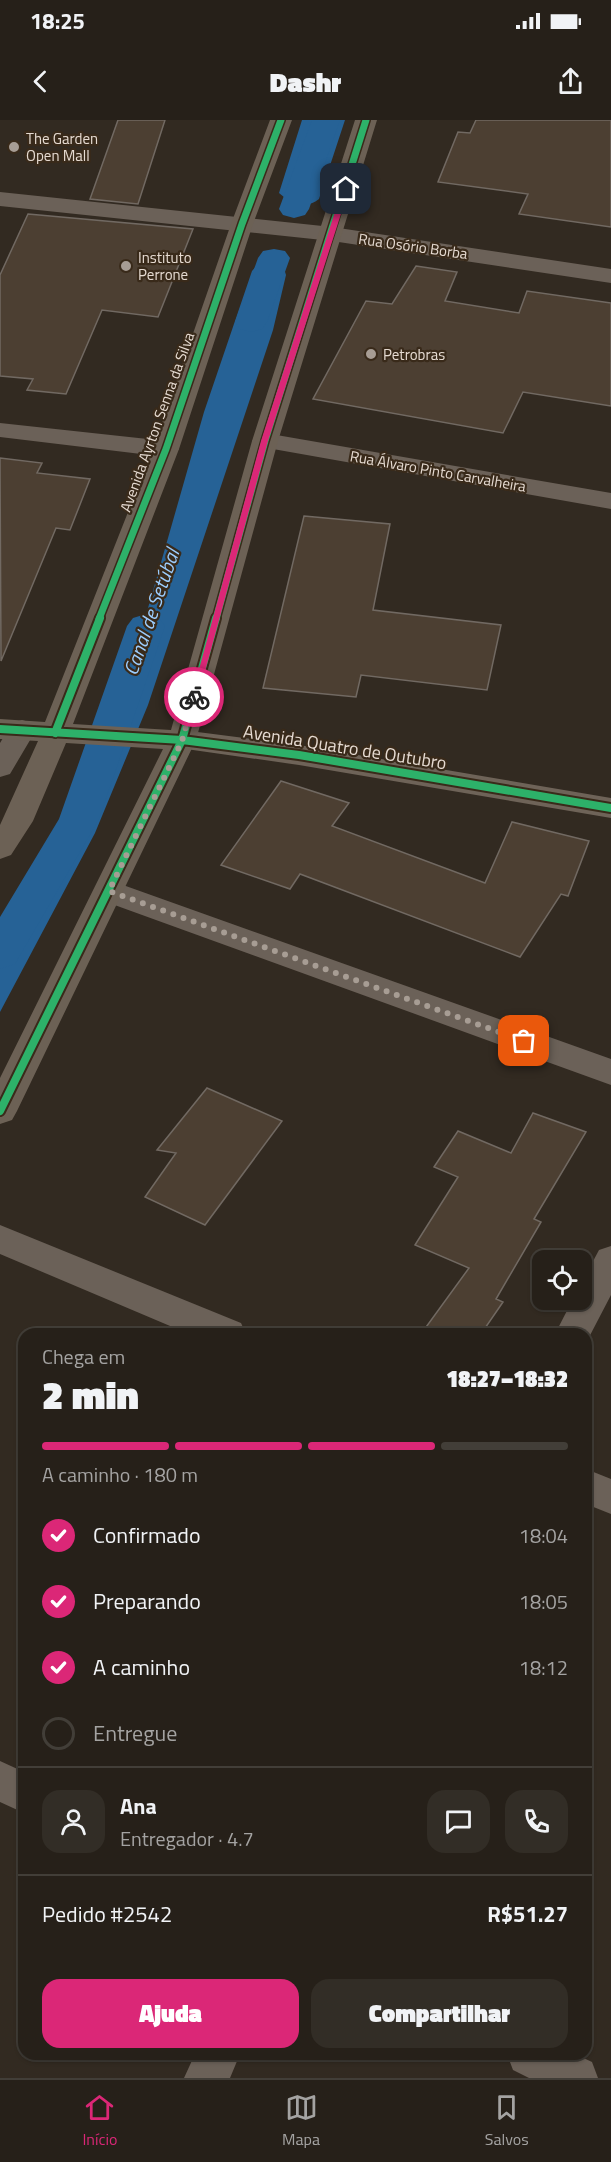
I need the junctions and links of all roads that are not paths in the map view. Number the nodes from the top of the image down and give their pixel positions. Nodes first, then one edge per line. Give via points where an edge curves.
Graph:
1 (281, 120) edge
2 (366, 120) edge
3 (0, 199) edge
4 (242, 224) junction
5 (332, 234) junction
6 (611, 276) edge
7 (0, 430) edge
8 (265, 441) junction
9 (165, 448) junction
10 (611, 501) edge
11 (11, 729) edge
12 (55, 733) junction
13 (182, 741) junction
14 (0, 767) edge
15 (611, 808) edge
16 (0, 848) edge
17 (109, 891) junction
18 (611, 1072) edge
19 (0, 1111) edge
20 (0, 1239) edge
21 (611, 1260) edge
22 (214, 1328) edge
23 (576, 1328) edge
24 (592, 1489) edge
25 (611, 1497) edge
26 (0, 1781) edge
27 (18, 1790) edge
28 (215, 2060) edge
29 (541, 2060) edge
30 (206, 2078) edge
31 (576, 2078) edge

1 - 4 main road, Avenida Ayrton Senna da Silva
2 - 5 main road
3 - 4 street, Rua Osório Borba
4 - 5 street, Rua Osório Borba
4 - 9 main road, Avenida Ayrton Senna da Silva
5 - 6 street, Rua Osório Borba
5 - 8 main road
7 - 9 street
8 - 10 street, Rua Álvaro Pinto Carvalheira
8 - 13 main road
9 - 12 main road, Avenida Ayrton Senna da Silva
11 - 12 main road, Avenida Quatro de Outubro
11 - 14 street
12 - 13 main road, Avenida Quatro de Outubro
12 - 16 main road, Avenida Ayrton Senna da Silva via 18,821
13 - 15 main road, Avenida Quatro de Outubro via 299,755
13 - 17 main road
17 - 18 street
17 - 19 main road
20 - 22 street
21 - 23 street
24 - 25 street
26 - 27 street
28 - 30 street
29 - 31 street

